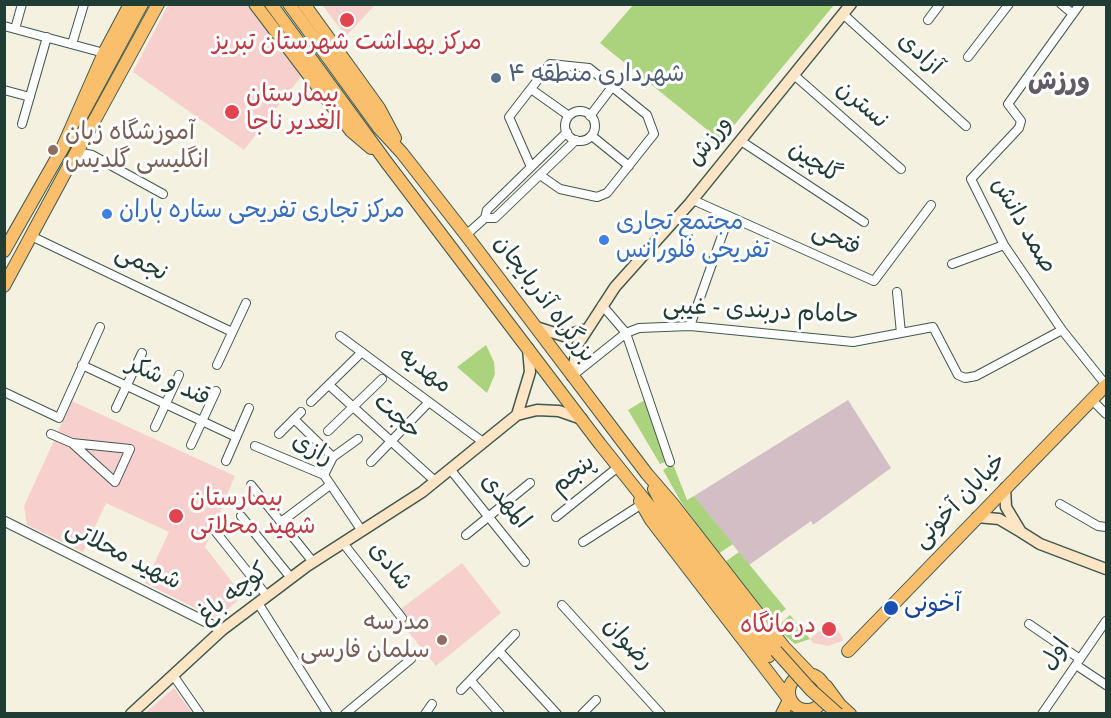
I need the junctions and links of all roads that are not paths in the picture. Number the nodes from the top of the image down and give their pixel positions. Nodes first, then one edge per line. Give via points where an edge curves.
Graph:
1 (22, 4) edge
2 (84, 4) edge
3 (130, 4) edge
4 (142, 4) edge
5 (152, 4) edge
6 (158, 4) edge
7 (255, 4) edge
8 (271, 4) edge
9 (851, 4) edge
10 (940, 4) edge
11 (1009, 4) edge
12 (1061, 4) edge
13 (1080, 4) edge
14 (296, 7) edge
15 (843, 14) junction
16 (1073, 14) junction
17 (266, 19) junction
18 (928, 20) dead end
19 (4, 26) edge
20 (15, 29) junction
21 (47, 37) junction
22 (72, 44) junction
23 (104, 53) junction
24 (968, 57) dead end
25 (794, 75) junction
26 (612, 87) junction
27 (531, 89) junction
28 (4, 90) edge
29 (30, 97) junction
30 (569, 116) junction
31 (590, 116) junction
32 (22, 124) dead end
33 (966, 126) dead end
34 (567, 132) junction
35 (592, 136) junction
36 (576, 140) junction
37 (741, 141) junction
38 (61, 151) junction
39 (76, 154) junction
40 (387, 163) junction
41 (629, 166) junction
42 (531, 167) junction
43 (901, 169) dead end
44 (540, 176) junction
45 (163, 194) dead end
46 (693, 200) junction
47 (932, 205) dead end
48 (729, 216) junction
49 (485, 218) junction
50 (864, 222) dead end
51 (466, 235) junction
52 (32, 236) junction
53 (6, 242) edge
54 (1004, 245) junction
55 (952, 264) dead end
56 (4, 286) edge
57 (897, 292) dead end
58 (246, 303) dead end
59 (602, 304) junction
60 (534, 326) junction
61 (100, 327) dead end
62 (690, 327) junction
63 (587, 329) junction
64 (1062, 330) junction
65 (232, 332) junction
66 (626, 333) junction
67 (901, 333) junction
68 (340, 336) dead end
69 (528, 348) junction
70 (362, 352) junction
71 (142, 353) dead end
72 (82, 365) junction
73 (216, 365) dead end
74 (179, 375) dead end
75 (572, 376) junction
76 (382, 379) dead end
77 (329, 385) junction
78 (1107, 385) edge
79 (126, 386) junction
80 (216, 390) dead end
81 (4, 392) edge
82 (1092, 400) junction
83 (311, 402) dead end
84 (429, 402) junction
85 (166, 404) junction
86 (353, 407) junction
87 (116, 408) dead end
88 (249, 408) dead end
89 (301, 412) dead end
90 (1107, 414) edge
91 (517, 415) junction
92 (294, 419) junction
93 (582, 419) junction
94 (201, 421) junction
95 (155, 428) dead end
96 (328, 431) dead end
97 (51, 434) dead end
98 (279, 434) dead end
99 (236, 437) junction
100 (358, 439) dead end
101 (391, 442) junction
102 (483, 442) junction
103 (72, 443) junction
104 (191, 445) dead end
105 (255, 446) dead end
106 (333, 457) junction
107 (226, 461) dead end
108 (371, 462) dead end
109 (670, 462) dead end
110 (618, 467) junction
111 (450, 469) junction
112 (324, 475) junction
113 (435, 482) junction
114 (629, 482) junction
115 (530, 483) dead end
116 (251, 485) dead end
117 (330, 485) junction
118 (1005, 488) junction
119 (642, 504) junction
120 (1060, 504) dead end
121 (241, 516) dead end
122 (489, 517) junction
123 (556, 517) dead end
124 (977, 517) junction
125 (4, 521) edge
126 (281, 522) junction
127 (1107, 527) edge
128 (215, 531) dead end
129 (362, 531) junction
130 (1021, 532) junction
131 (466, 535) dead end
132 (583, 542) dead end
133 (343, 543) junction
134 (525, 561) dead end
135 (314, 562) junction
136 (1107, 569) edge
137 (291, 578) junction
138 (262, 600) junction
139 (562, 605) dead end
140 (402, 618) dead end
141 (1107, 621) edge
142 (1029, 624) dead end
143 (222, 630) junction
144 (515, 634) dead end
145 (499, 651) junction
146 (848, 651) dead end
147 (773, 655) junction
148 (411, 659) dead end
149 (1078, 662) junction
150 (810, 674) junction
151 (173, 675) junction
152 (471, 681) junction
153 (1107, 685) edge
154 (826, 686) junction
155 (461, 690) dead end
156 (789, 699) junction
157 (596, 700) dead end
158 (432, 704) dead end
159 (804, 713) edge
160 (131, 714) edge
161 (200, 714) edge
162 (328, 714) edge
163 (345, 714) edge
164 (425, 714) edge
165 (500, 714) edge
166 (557, 714) edge
167 (582, 714) edge
168 (661, 714) edge
169 (782, 714) edge
170 (826, 714) edge
171 (838, 714) edge
172 (850, 714) edge
173 (1042, 714) edge

1 - 20 street
2 - 22 street
3 - 23 main road
4 - 38 main road
5 - 39 main road
6 - 39 main road
7 - 17 main road, بزرگراه آذربایجان
8 - 17 main road
8 - 40 main road, بزرگراه آذربایجان
9 - 15 main road, ورزش
10 - 18 street
11 - 24 street
12 - 16 street
13 - 16 street, صمد دانش
14 - 51 main road, بزرگراه آذربایجان via 379,128
15 - 25 main road, ورزش
15 - 33 street, آزادی
16 - 54 street, صمد دانش via 1008,104 1022,122 1019,128 971,179
17 - 40 main road, بزرگراه آذربایجان via 351,131
19 - 20 street
20 - 21 street
21 - 22 street
21 - 29 street
22 - 23 street
23 - 38 main road
25 - 37 main road, ورزش
25 - 43 street, نسترن
26 - 27 street via 589,68 550,64
26 - 31 street
26 - 41 street via 647,115 654,134
27 - 30 street
27 - 42 street via 509,117
28 - 29 street
29 - 32 street
30 - 31 street via 579,110
30 - 34 street via 564,124
31 - 35 street via 595,126
34 - 36 street
34 - 42 street
35 - 36 street via 585,141
35 - 41 street
36 - 44 street
37 - 46 main road, ورزش
37 - 50 street, گلچین
38 - 53 main road
39 - 45 street via 92,154
39 - 52 main road
40 - 69 main road, بزرگراه آذربایجان
41 - 44 street via 607,193 597,197 560,189
42 - 49 street via 487,210
44 - 49 street via 495,218
46 - 48 street, فتحی
46 - 59 main road, ورزش
47 - 48 street, فتحی via 874,281
48 - 62 street
49 - 51 street
51 - 60 main road, بزرگراه آذربایجان
52 - 56 main road
52 - 65 street, نجمی
54 - 55 street
54 - 64 street, صمد دانش
57 - 67 street
58 - 65 street
59 - 63 main road, ورزش
59 - 66 street
60 - 63 main road via 564,336
60 - 75 main road, بزرگراه آذربایجان
61 - 72 street
62 - 66 street, حامام دربندی - غیبی via 639,328
62 - 67 street, حامام دربندی - غیبی via 853,342
63 - 75 main road, ورزش via 578,344
64 - 67 street, حامام دربندی - غیبی via 976,376 965,378 958,375 933,327
64 - 78 street, صمد دانش
65 - 73 street
66 - 75 street, حامام دربندی - غیبی
66 - 109 street
68 - 70 street, مهدیه
69 - 91 main road via 530,372
69 - 93 main road, بزرگراه آذربایجان
70 - 77 street
70 - 84 street, مهدیه
71 - 79 street
72 - 79 street, قند و شکر
72 - 81 street via 59,418
74 - 85 street
75 - 147 main road, بزرگراه آذربایجان
76 - 86 street
77 - 83 street
77 - 86 street, حجت
78 - 82 main road, خیابان آخونی
79 - 85 street, قند و شکر
79 - 87 street
80 - 94 street
82 - 90 street
82 - 118 main road, خیابان آخونی
84 - 101 street
84 - 102 street, مهدیه
85 - 94 street, قند و شکر
85 - 95 street
86 - 96 street
86 - 101 street, حجت
88 - 99 street
89 - 92 street
91 - 93 main road via 537,410 559,411
91 - 102 main road, کوچه باغ
92 - 98 street
92 - 106 street
93 - 110 main road, بزرگراه آذربایجان
94 - 99 street, قند و شکر
94 - 104 street
97 - 103 street
99 - 107 street
100 - 106 street
101 - 108 street
101 - 113 street, حجت
102 - 111 main road, کوچه باغ
103 - 103 street via 115,482 130,449 95,446
105 - 112 street, رازی
106 - 112 street
110 - 114 main road, بزرگراه آذربایجان
110 - 123 street, پنجم
111 - 113 main road, کوچه باغ
111 - 122 street, المهدی
112 - 117 street, رازی
113 - 129 main road, کوچه باغ
114 - 119 main road, بزرگراه آذربایجان
114 - 147 main road, بزرگراه آذربایجان
115 - 122 street
116 - 126 street
117 - 126 street
117 - 129 street, رازی
118 - 124 main road, خیابان آخونی
118 - 130 main road via 1006,507
119 - 132 street
119 - 147 main road, بزرگراه آذربایجان via 651,520
120 - 127 street via 1098,526
121 - 137 street
122 - 131 street
122 - 134 street, المهدی
124 - 130 main road via 999,519
124 - 146 main road, خیابان آخونی
125 - 143 street, شهید محلاتی
126 - 135 street
128 - 138 street
129 - 133 main road, کوچه باغ
130 - 136 main road via 1040,544
133 - 135 main road, کوچه باغ
133 - 140 street, شادی
135 - 137 main road, کوچه باغ
137 - 138 main road, کوچه باغ
138 - 143 main road, کوچه باغ
138 - 162 street
139 - 168 street, رضوان
141 - 149 street, اول
142 - 149 street
143 - 151 main road, کوچه باغ
144 - 145 street
145 - 152 street
145 - 166 street
147 - 150 main road, بزرگراه آذربایجان
147 - 156 main road, بزرگراه آذربایجان
147 - 170 main road, بزرگراه آذربایجان
147 - 171 main road, بزرگراه آذربایجان, bridge
148 - 163 street
149 - 153 street
149 - 173 street, اول
150 - 154 main road via 821,678
150 - 156 main road via 803,674 790,688
151 - 160 main road, کوچه باغ
151 - 161 street
152 - 155 street
152 - 165 street
154 - 159 main road via 825,696 813,710
154 - 172 main road
156 - 159 main road via 793,707
156 - 169 main road
157 - 167 street
158 - 164 street

